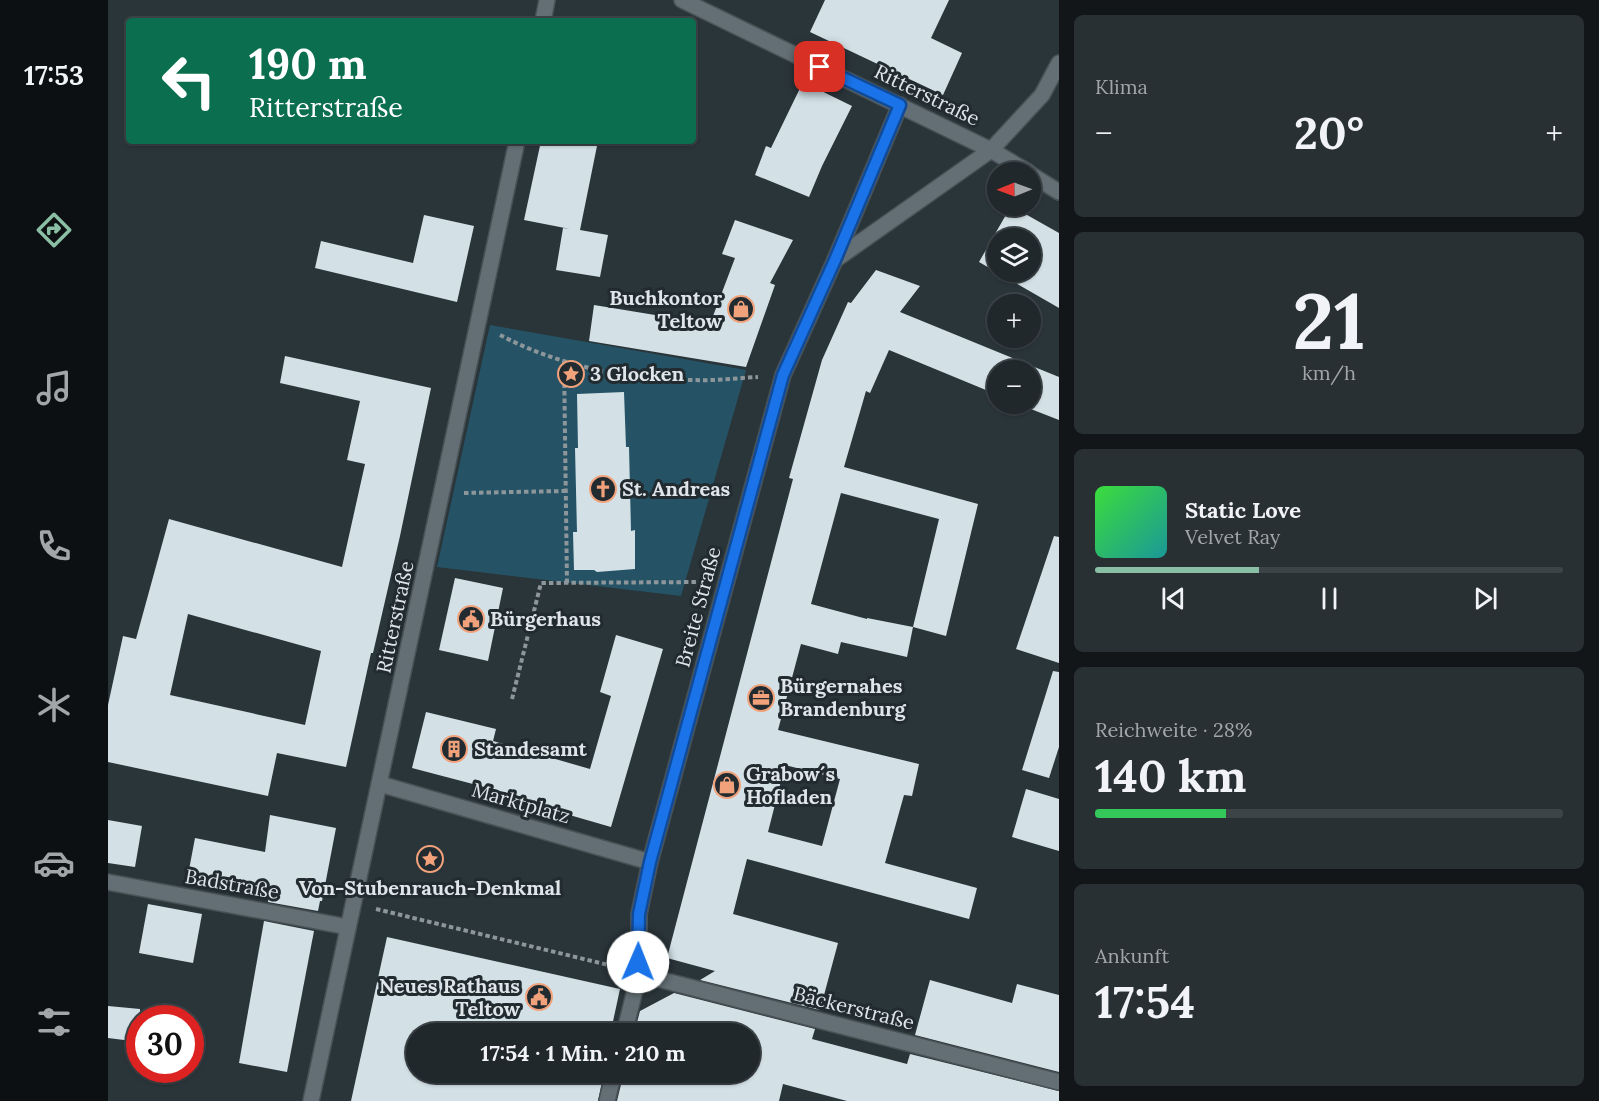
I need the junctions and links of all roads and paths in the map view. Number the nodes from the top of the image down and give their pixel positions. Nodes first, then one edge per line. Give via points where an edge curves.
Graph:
1 (547, 0) edge
2 (682, 0) edge
3 (544, 18) edge
4 (1059, 63) edge
5 (900, 105) junction
6 (516, 144) edge
7 (992, 150) junction
8 (1011, 162) edge
9 (1041, 181) edge
10 (1059, 192) edge
11 (835, 260) junction
12 (479, 324) junction
13 (564, 361) junction
14 (783, 375) junction
15 (565, 491) junction
16 (443, 494) junction
17 (727, 582) junction
18 (567, 583) junction
19 (512, 699) dead end
20 (380, 784) junction
21 (650, 862) junction
22 (108, 882) edge
23 (352, 906) junction
24 (348, 927) junction
25 (639, 974) junction
26 (627, 1023) edge
27 (1059, 1082) edge
28 (611, 1083) edge
29 (311, 1101) edge
30 (607, 1101) edge

1 - 3 street
2 - 5 street, Ritterstraße
4 - 7 street via 1042,95
5 - 7 street, Ritterstraße
5 - 11 street, Breite Straße
6 - 12 street, Ritterstraße
7 - 8 street, Ritterstraße
7 - 11 street
9 - 10 street, Ritterstraße
11 - 14 street, Breite Straße
12 - 13 path via 528,350
12 - 16 street, Ritterstraße
13 - 14 path via 639,377 695,381
13 - 15 path
14 - 17 street, Breite Straße
15 - 16 path
15 - 18 path
16 - 20 street, Ritterstraße
17 - 18 path
17 - 21 street, Breite Straße
18 - 19 path via 541,583
20 - 21 street, Marktplatz
20 - 23 street, Ritterstraße
21 - 25 street, Breite Straße via 639,914
22 - 24 street, Badstraße
23 - 24 street, Ritterstraße
23 - 25 path via 357,904
24 - 29 street, Ritterstraße
25 - 26 street, Breite Straße
25 - 27 street, Bäckerstraße
28 - 30 street

